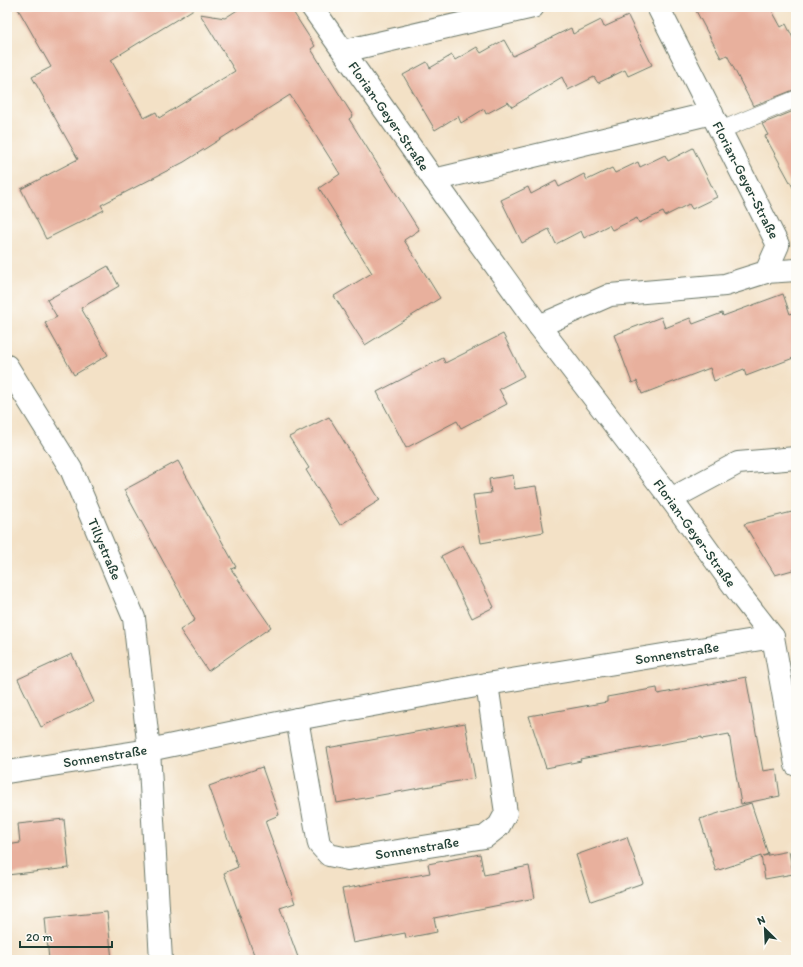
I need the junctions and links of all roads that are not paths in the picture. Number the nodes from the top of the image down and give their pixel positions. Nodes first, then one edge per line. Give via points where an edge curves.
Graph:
1 (312, 7) edge
2 (533, 7) edge
3 (658, 7) edge
4 (344, 51) junction
5 (796, 99) edge
6 (716, 122) junction
7 (434, 180) junction
8 (796, 270) edge
9 (766, 272) junction
10 (539, 326) junction
11 (7, 366) edge
12 (796, 458) edge
13 (671, 499) junction
14 (773, 637) junction
15 (487, 684) junction
16 (297, 719) junction
17 (149, 750) junction
18 (796, 765) edge
19 (7, 772) edge
20 (161, 960) edge

1 - 4 street, Florian-Geyer-Straße
2 - 4 street, Florian-Geyer-Straße
3 - 6 street, Florian-Geyer-Straße
4 - 7 street, Florian-Geyer-Straße
5 - 6 lane
6 - 7 street, Florian-Geyer-Straße
6 - 9 street, Florian-Geyer-Straße via 778,245
7 - 10 street, Florian-Geyer-Straße
8 - 9 street
9 - 10 street via 724,285 610,295
10 - 13 street, Florian-Geyer-Straße
11 - 17 street, Tillystraße via 71,469 134,618
12 - 13 street via 738,463
13 - 14 street, Florian-Geyer-Straße
14 - 15 street, Sonnenstraße
14 - 18 street, Florian-Geyer-Straße
15 - 16 street, Sonnenstraße
15 - 16 street, Sonnenstraße via 506,813 499,826 486,837 348,859 329,855 319,844
16 - 17 street, Sonnenstraße
17 - 19 street, Sonnenstraße
17 - 20 street, Tillystraße

